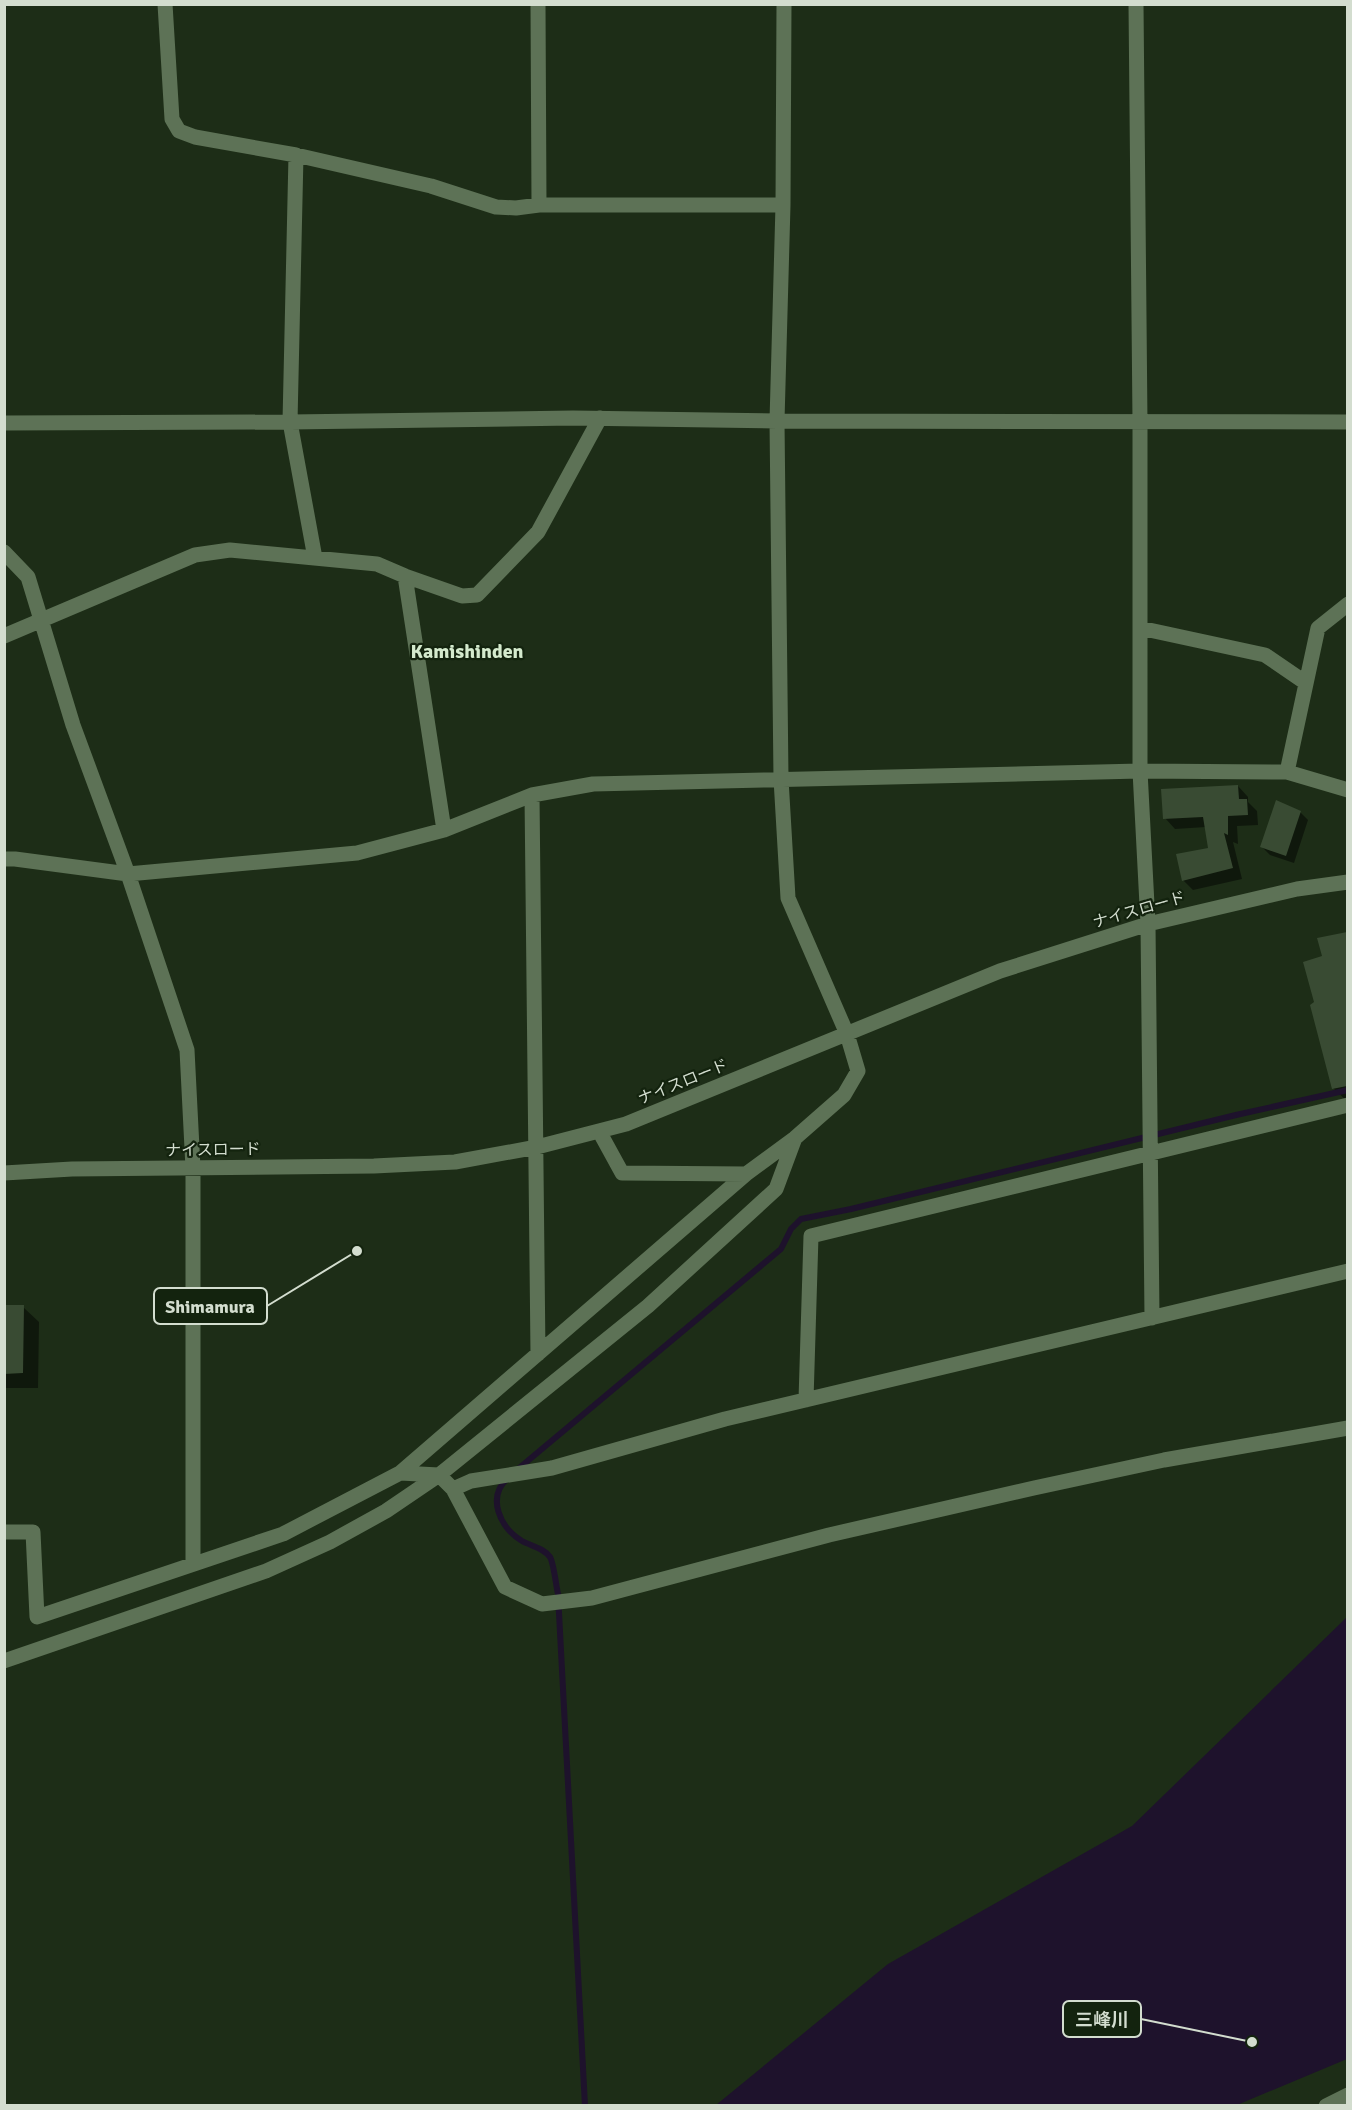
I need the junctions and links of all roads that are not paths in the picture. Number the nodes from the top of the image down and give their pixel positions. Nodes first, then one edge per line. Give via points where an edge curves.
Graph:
1 (165, 4) edge
2 (538, 4) edge
3 (784, 4) edge
4 (1136, 4) edge
5 (296, 155) junction
6 (540, 205) junction
7 (783, 205) junction
8 (600, 418) junction
9 (777, 421) junction
10 (290, 422) junction
11 (1140, 422) junction
12 (1347, 422) edge
13 (4, 423) edge
14 (4, 552) edge
15 (315, 558) junction
16 (405, 576) junction
17 (1347, 604) edge
18 (41, 621) junction
19 (1140, 628) junction
20 (4, 636) edge
21 (1306, 683) junction
22 (1140, 771) junction
23 (1287, 772) junction
24 (781, 779) junction
25 (1347, 790) edge
26 (532, 795) junction
27 (444, 830) junction
28 (4, 859) edge
29 (128, 874) junction
30 (1347, 882) edge
31 (1148, 924) junction
32 (847, 1034) junction
33 (1347, 1105) edge
34 (599, 1131) junction
35 (795, 1138) junction
36 (537, 1147) junction
37 (1149, 1154) junction
38 (193, 1168) junction
39 (4, 1173) edge
40 (746, 1174) junction
41 (1347, 1271) edge
42 (1152, 1318) junction
43 (538, 1354) junction
44 (806, 1400) junction
45 (1347, 1428) edge
46 (400, 1473) junction
47 (439, 1475) junction
48 (453, 1489) junction
49 (4, 1532) edge
50 (193, 1563) junction
51 (4, 1661) edge
52 (1347, 2095) edge
53 (1326, 2106) edge

1 - 5 street via 172,119 178,131
2 - 6 street
3 - 7 street
4 - 11 street
5 - 6 street via 431,186 496,207
5 - 10 street
6 - 7 street
7 - 9 street
8 - 9 street
8 - 10 street
8 - 16 street via 538,532 477,595 462,596
9 - 11 street
9 - 24 street
10 - 13 street
10 - 15 street
11 - 12 street
11 - 19 street
14 - 18 street via 28,577
15 - 16 street via 377,564
15 - 18 street via 230,550 195,555
16 - 27 street
17 - 21 street via 1318,628
18 - 20 street
18 - 29 street via 73,725
19 - 21 street via 1265,655
19 - 22 street
21 - 23 street
22 - 23 street
22 - 24 street
22 - 31 street
23 - 25 street
24 - 26 street via 593,784
24 - 32 street via 788,898
26 - 27 street
26 - 36 street
27 - 29 street via 357,853
28 - 29 street
29 - 38 street via 187,1050
30 - 31 street, ナイスロード
31 - 32 street, ナイスロード via 1000,972
31 - 37 street
32 - 34 street, ナイスロード via 714,1090
32 - 35 street via 858,1071 844,1095
33 - 37 street
34 - 36 street, ナイスロード
34 - 40 street via 622,1173
35 - 40 street
35 - 47 street via 776,1189 648,1306
36 - 38 street, ナイスロード via 455,1162
36 - 43 street
37 - 42 street
37 - 44 street via 811,1236
38 - 39 street, ナイスロード
38 - 50 street
40 - 43 street
41 - 42 street
42 - 44 street
43 - 46 street
44 - 48 street via 552,1468 471,1481
45 - 48 street via 1164,1460 1034,1488 829,1535 592,1598 542,1604 505,1587
46 - 47 street
46 - 50 street via 284,1534
47 - 48 street
47 - 51 street via 386,1511 266,1571
49 - 50 street via 33,1532 37,1617
52 - 53 street

